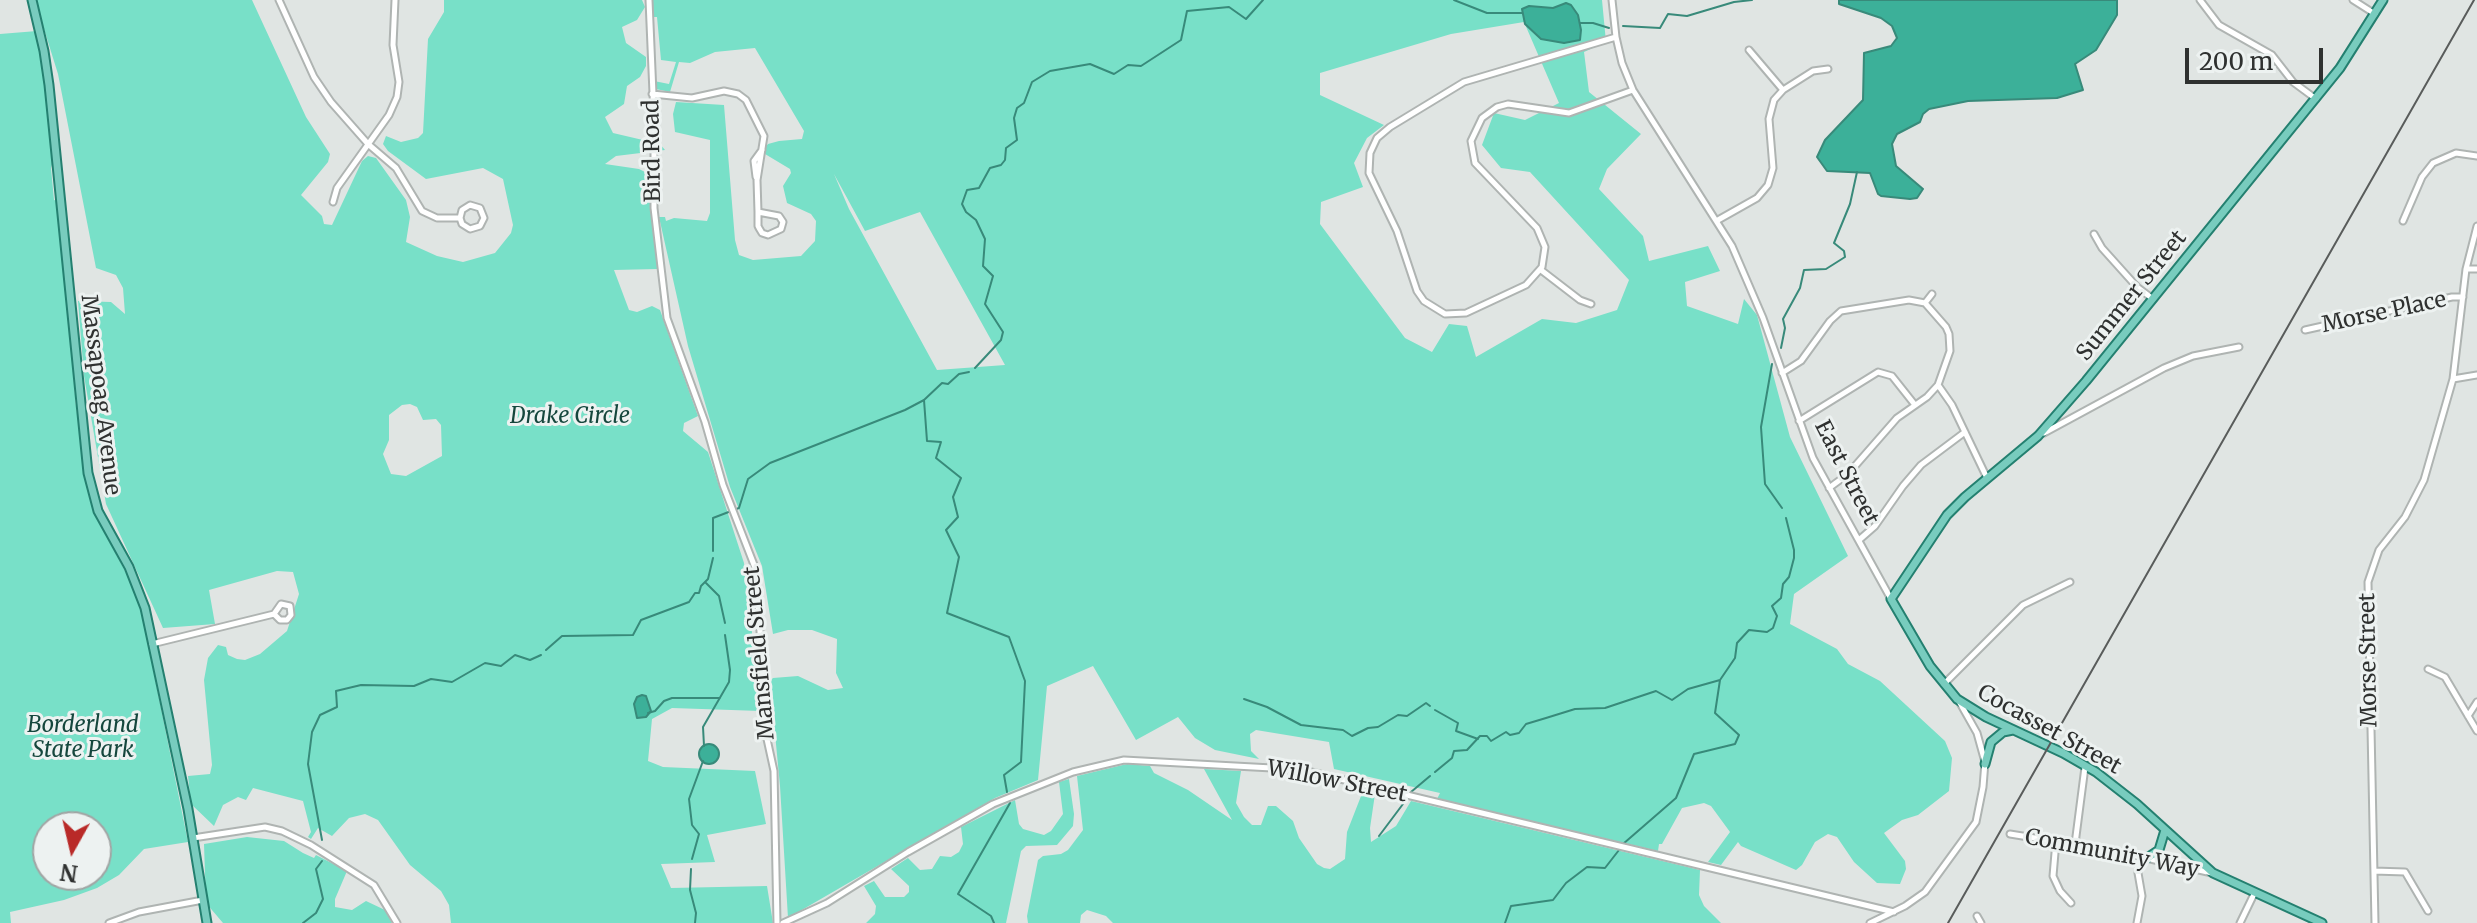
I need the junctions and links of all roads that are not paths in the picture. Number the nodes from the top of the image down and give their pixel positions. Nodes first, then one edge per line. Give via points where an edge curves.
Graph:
1 (32, 0) edge
2 (279, 0) edge
3 (395, 0) edge
4 (649, 0) edge
5 (1612, 0) edge
6 (2200, 0) edge
7 (2353, 0) edge
8 (2383, 0) edge
9 (2376, 15) junction
10 (1616, 37) junction
11 (1749, 50) dead end
12 (1828, 69) dead end
13 (1633, 90) junction
14 (1783, 90) junction
15 (652, 94) junction
16 (2316, 99) junction
17 (368, 144) junction
18 (2477, 156) edge
19 (333, 202) dead end
20 (758, 212) junction
21 (460, 218) junction
22 (1718, 220) junction
23 (2403, 221) dead end
24 (2477, 227) edge
25 (2094, 234) dead end
26 (2466, 269) junction
27 (2477, 269) edge
28 (1541, 270) junction
29 (1932, 294) dead end
30 (2463, 297) junction
31 (2153, 299) junction
32 (664, 301) joint
33 (1925, 303) junction
34 (1591, 304) dead end
35 (2305, 330) dead end
36 (2239, 347) dead end
37 (1782, 373) junction
38 (2477, 375) edge
39 (2453, 379) junction
40 (1938, 385) junction
41 (1915, 405) junction
42 (1799, 421) junction
43 (1965, 432) junction
44 (2038, 436) junction
45 (1987, 478) junction
46 (1829, 488) junction
47 (1859, 540) junction
48 (2070, 582) dead end
49 (1891, 599) junction
50 (274, 614) dead end
51 (152, 644) junction
52 (2428, 669) dead end
53 (1944, 684) junction
54 (1957, 699) junction
55 (2477, 702) edge
56 (2468, 716) junction
57 (2013, 730) junction
58 (2477, 731) edge
59 (1985, 764) junction
60 (2086, 766) junction
61 (2165, 830) junction
62 (2010, 834) dead end
63 (193, 838) junction
64 (2056, 841) junction
65 (2075, 844) junction
66 (2144, 857) junction
67 (2374, 871) junction
68 (2213, 873) junction
69 (2255, 892) junction
70 (203, 900) junction
71 (2071, 903) dead end
72 (1870, 905) junction
73 (2428, 911) dead end
74 (1894, 912) junction
75 (1977, 916) dead end
76 (1872, 922) edge
77 (109, 923) edge
78 (207, 923) edge
79 (397, 923) edge
80 (780, 923) edge
81 (1981, 923) edge
82 (2137, 923) edge
83 (2240, 923) edge
84 (2322, 923) edge
85 (2375, 923) edge

1 - 51 main road, Massapoag Avenue via 49,85 88,473 98,511 140,590
2 - 17 street via 319,86
3 - 17 street via 397,97
4 - 15 street, Bird Road
5 - 10 street, East Street
6 - 16 street via 2219,25 2276,58 2293,82
7 - 9 street
8 - 9 main road, Summer Street
9 - 16 main road, Summer Street
10 - 13 street, East Street
10 - 28 street via 1457,85 1383,132 1370,153 1371,177 1417,291 1429,305 1445,314 1466,313 1526,285
11 - 14 street
12 - 14 street via 1814,70
13 - 22 street, East Street
13 - 28 street via 1569,113 1502,105 1475,128 1470,147 1475,163 1537,228 1545,247
14 - 22 street via 1769,119 1773,168 1768,185 1757,198
15 - 20 street via 685,98 721,91 747,102 762,130 762,150 754,161
15 - 32 street, Bird Road via 654,208
16 - 31 main road, Summer Street
17 - 19 street
17 - 21 street via 396,168 422,211 437,218
18 - 23 street via 2456,153 2433,163
20 - 20 street via 762,233 781,229 779,216
21 - 21 street via 472,229 484,218 473,205 463,208
22 - 37 street, East Street via 1744,269
24 - 26 street, Morse Street
25 - 31 street
26 - 27 street
26 - 30 street, Morse Street
28 - 34 street
29 - 33 street
30 - 35 street, Morse Place
30 - 39 street, Morse Street
31 - 44 main road, Summer Street
32 - 80 street, Mansfield Street via 756,570 767,739 774,771
33 - 37 street via 1909,300 1841,311 1801,361
33 - 40 street via 1949,334 1950,351
36 - 44 street via 2164,368
37 - 42 street, East Street
38 - 39 street
39 - 67 street, Morse Street via 2417,497 2379,550 2368,582
40 - 41 street
40 - 43 street
41 - 42 street via 1892,376 1878,372
41 - 46 street
42 - 46 street, East Street
43 - 45 street
43 - 47 street via 1921,465
44 - 45 main road, Summer Street
45 - 49 main road, Summer Street via 1934,532
46 - 47 street, East Street
47 - 49 street, East Street
48 - 53 street via 2023,605
49 - 53 main road, East Street
50 - 51 street
51 - 63 main road, Massapoag Avenue
52 - 56 street via 2445,677
53 - 54 main road, East Street
54 - 57 main road, Cocasset Street
54 - 59 street, East Street via 1977,733
55 - 56 street
56 - 58 street
57 - 59 main road via 1991,742
57 - 60 main road, Cocasset Street
59 - 74 street, East Street via 1973,828 1928,889
60 - 61 main road, Cocasset Street
60 - 65 street
61 - 66 main road via 2159,850
61 - 68 main road, Cocasset Street
62 - 64 street, Community Way
63 - 70 main road, Massapoag Avenue
63 - 79 street via 265,827 282,831 374,885
64 - 65 street, Community Way
64 - 71 street via 2053,876
65 - 66 street, Community Way
66 - 68 street, Community Way
66 - 82 street via 2138,873 2142,896
67 - 73 street via 2405,872
67 - 85 street, Morse Street
68 - 69 main road, Cocasset Street
69 - 83 street
69 - 84 main road, Cocasset Street
70 - 77 street
70 - 78 main road, Massapoag Avenue
72 - 74 street, Willow Street
72 - 76 street
72 - 80 street, Willow Street via 1311,772 1124,760 1087,767 994,804 827,903
74 - 76 street, East Street
75 - 81 street

